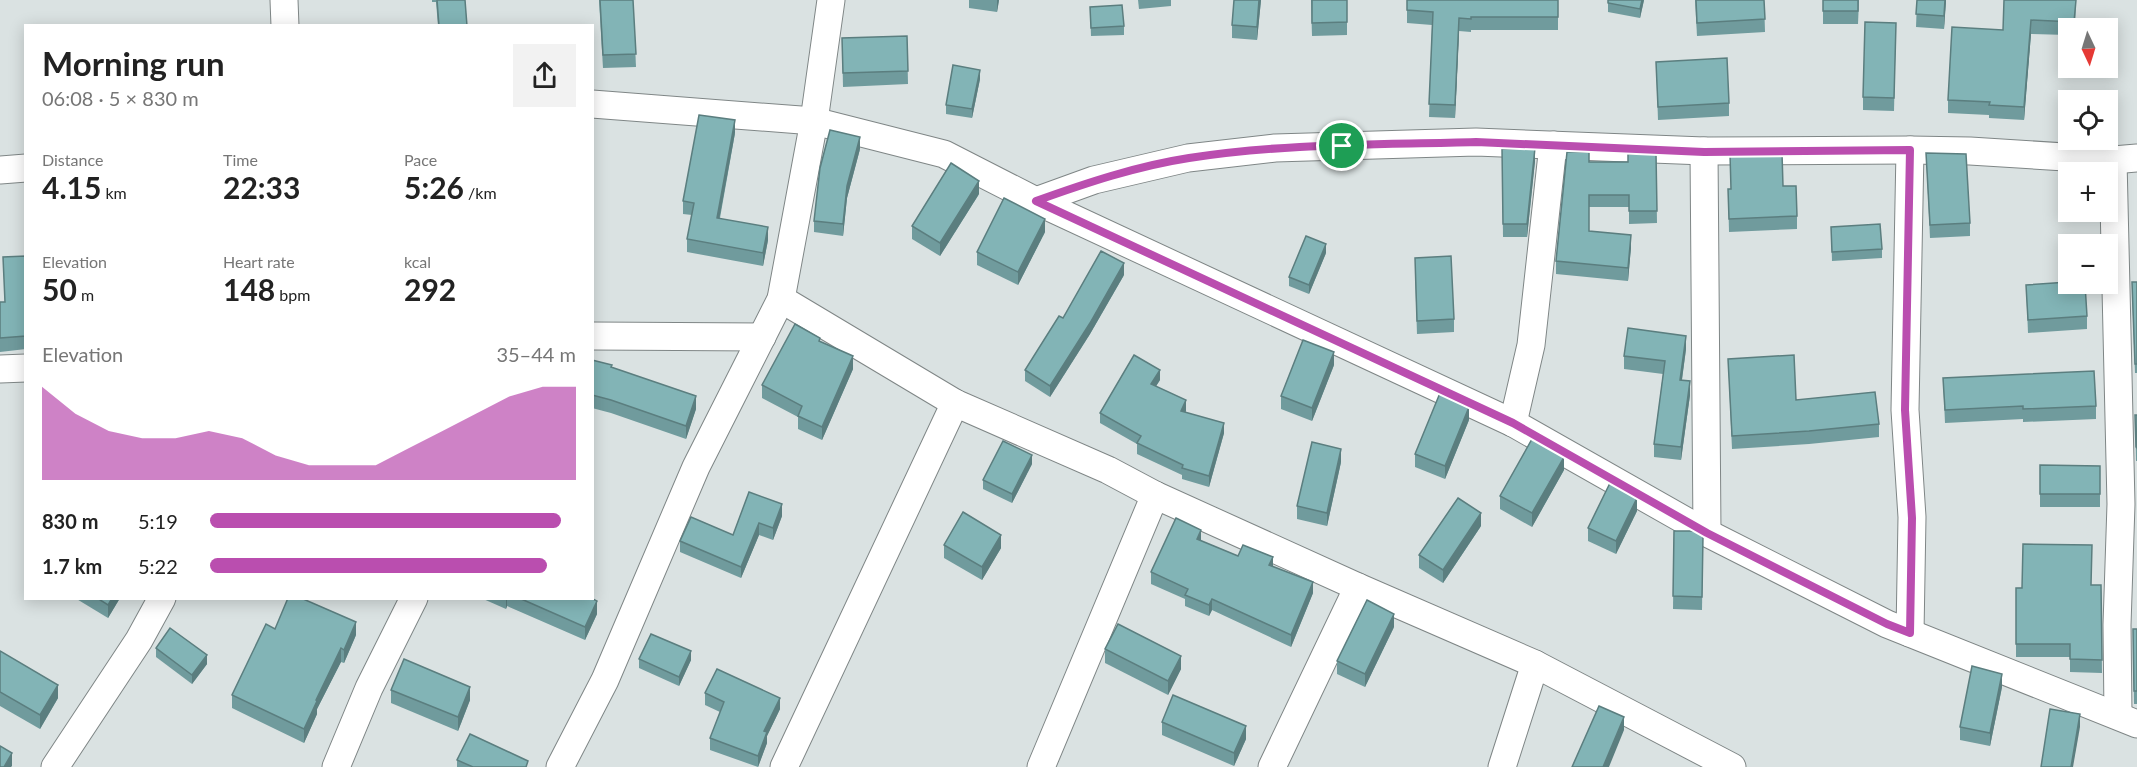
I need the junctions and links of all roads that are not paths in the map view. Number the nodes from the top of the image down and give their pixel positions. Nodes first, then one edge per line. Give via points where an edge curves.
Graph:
1 (284, 0) edge
2 (831, 0) edge
3 (285, 24) edge
4 (594, 104) edge
5 (814, 121) junction
6 (1553, 145) junction
7 (1910, 150) junction
8 (1704, 152) junction
9 (2125, 159) edge
10 (24, 168) edge
11 (0, 170) edge
12 (1036, 201) junction
13 (781, 299) junction
14 (594, 336) edge
15 (762, 337) junction
16 (24, 368) edge
17 (0, 369) edge
18 (955, 404) junction
19 (1513, 423) junction
20 (1155, 495) junction
21 (1707, 533) junction
22 (1358, 587) junction
23 (161, 600) edge
24 (413, 600) edge
25 (1910, 633) junction
26 (1535, 664) junction
27 (2128, 719) edge
28 (1723, 765) edge
29 (55, 767) edge
30 (336, 767) edge
31 (560, 767) edge
32 (784, 767) edge
33 (1041, 767) edge
34 (1272, 767) edge
35 (1502, 767) edge

1 - 3 street
2 - 5 street
4 - 5 street
5 - 12 street via 944,154
5 - 13 street
6 - 8 street
6 - 12 street via 1476,142 1275,148 1188,158 1094,180
6 - 19 street via 1531,345
7 - 8 street
7 - 9 street
7 - 25 street via 1905,410 1912,518
8 - 21 street
9 - 27 street via 2117,625
10 - 11 street
12 - 19 street
13 - 15 street
13 - 18 street
14 - 15 street
15 - 31 street via 696,466 605,680
16 - 17 street
18 - 20 street via 1108,470
18 - 32 street
19 - 21 street
20 - 22 street
20 - 33 street
21 - 25 street
22 - 26 street
22 - 34 street
23 - 29 street
24 - 30 street via 369,688
25 - 27 street
26 - 28 street
26 - 35 street

